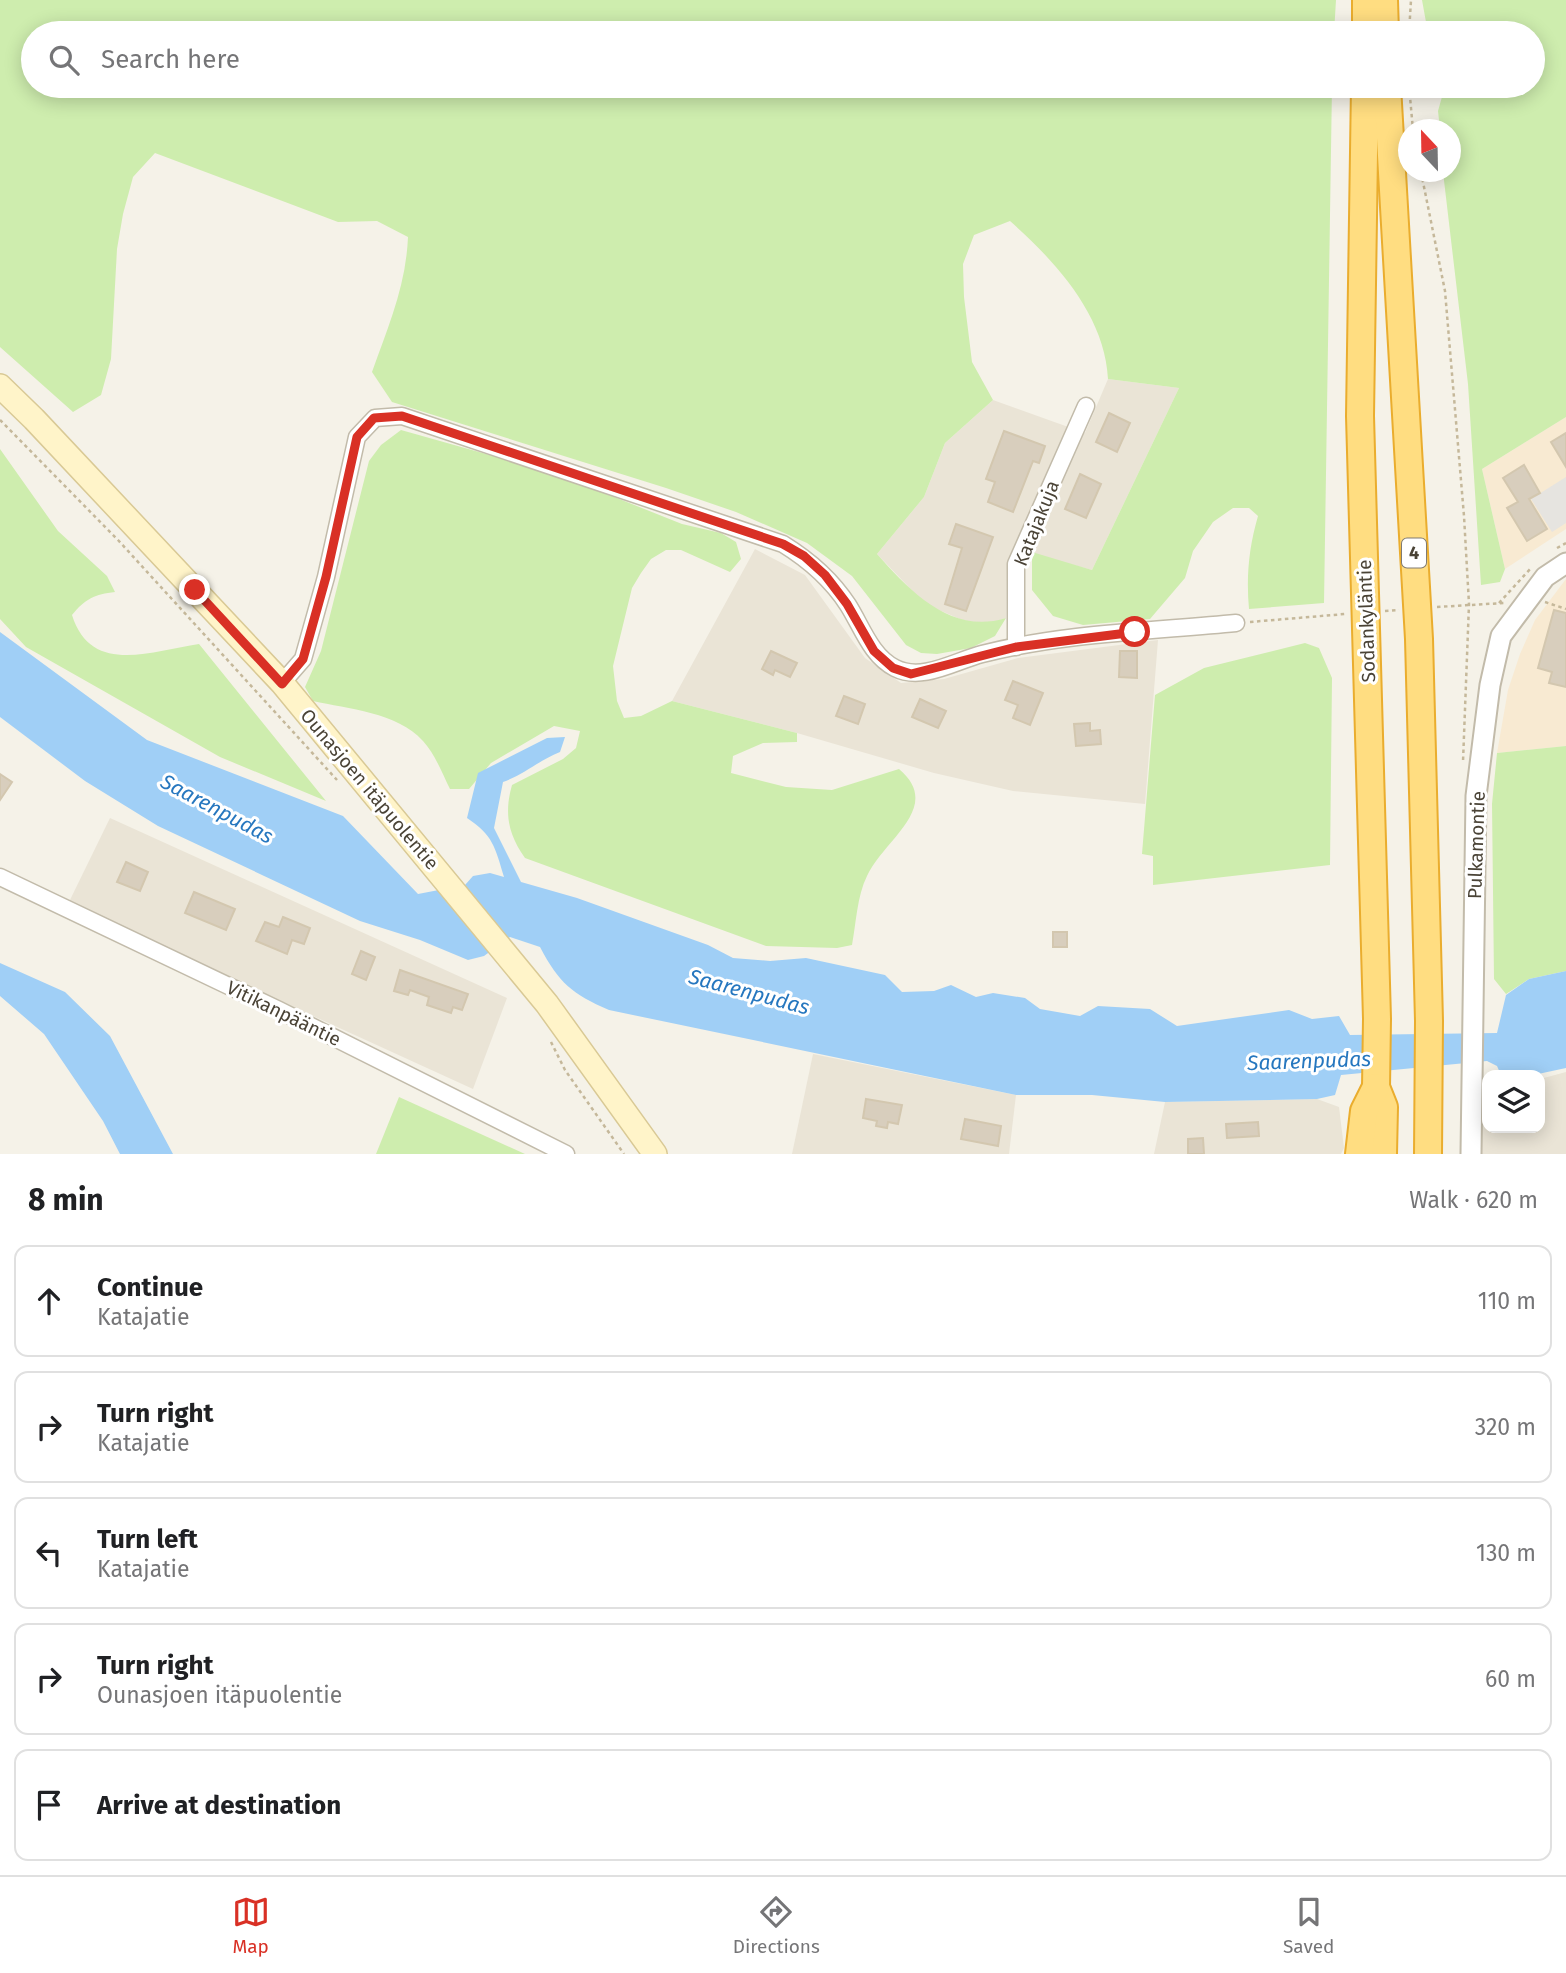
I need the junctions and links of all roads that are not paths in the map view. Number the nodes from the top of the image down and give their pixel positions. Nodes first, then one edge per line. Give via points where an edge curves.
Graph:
1 (1366, 0) edge
2 (1384, 0) edge
3 (1366, 21) edge
4 (1385, 21) edge
5 (1365, 98) edge
6 (1388, 98) edge
7 (0, 386) edge
8 (1086, 405) dead end
9 (1566, 563) edge
10 (1237, 623) road end
11 (1016, 647) junction
12 (282, 684) junction
13 (0, 877) edge
14 (1376, 1087) junction
15 (566, 1154) edge
16 (655, 1154) edge
17 (1359, 1154) edge
18 (1383, 1154) edge
19 (1428, 1154) edge
20 (1471, 1154) edge

1 - 3 highway
2 - 4 highway
5 - 14 highway, Sodankyläntie via 1360,416
6 - 19 highway, 4 via 1419,639
7 - 12 main road, Ounasjoen itäpuolentie
8 - 11 street, Katajakuja via 1016,564
9 - 20 street, Pulkamontie via 1545,578 1501,636 1484,730 1476,796
10 - 11 street
11 - 12 street via 911,674 893,668 874,651 825,575 783,544 402,416 374,418 357,437 303,659
12 - 16 main road, Ounasjoen itäpuolentie via 547,1004
13 - 15 street, Vitikanpääntie
14 - 17 highway via 1364,1111
14 - 18 highway, Sodankyläntie via 1384,1107

